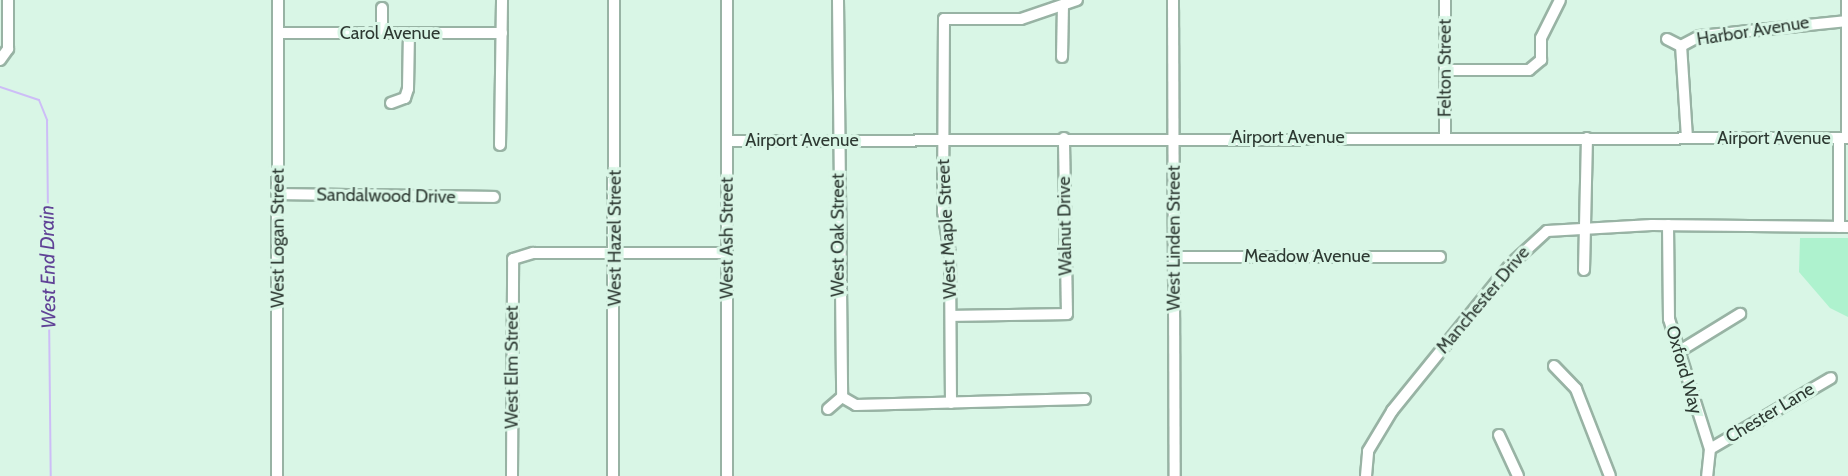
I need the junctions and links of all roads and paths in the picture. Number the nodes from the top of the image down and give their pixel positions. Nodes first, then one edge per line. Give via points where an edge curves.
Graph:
1 (8, 0) edge
2 (278, 0) edge
3 (502, 0) edge
4 (614, 0) edge
5 (727, 0) edge
6 (838, 0) edge
7 (1077, 0) edge
8 (1173, 0) edge
9 (1445, 0) edge
10 (1560, 0) edge
11 (1847, 0) edge
12 (1063, 6) junction
13 (382, 8) dead end
14 (1847, 21) edge
15 (278, 33) junction
16 (382, 33) junction
17 (408, 33) junction
18 (502, 33) junction
19 (1667, 39) dead end
20 (1681, 46) junction
21 (1062, 57) dead end
22 (0, 60) edge
23 (1445, 70) junction
24 (1848, 87) edge
25 (391, 104) dead end
26 (1444, 137) junction
27 (1064, 138) junction
28 (1174, 138) junction
29 (1587, 138) junction
30 (1687, 138) junction
31 (1845, 138) edge
32 (944, 139) junction
33 (838, 140) junction
34 (728, 141) junction
35 (501, 145) dead end
36 (278, 194) junction
37 (494, 197) dead end
38 (1668, 225) junction
39 (1844, 227) edge
40 (1584, 228) junction
41 (615, 253) junction
42 (727, 253) junction
43 (1175, 257) junction
44 (1440, 257) dead end
45 (1584, 270) dead end
46 (1740, 314) dead end
47 (951, 316) junction
48 (1678, 352) junction
49 (1554, 366) dead end
50 (1831, 378) dead end
51 (842, 397) junction
52 (1085, 399) dead end
53 (951, 402) junction
54 (828, 409) dead end
55 (1499, 435) dead end
56 (1710, 449) junction
57 (277, 476) edge
58 (512, 476) edge
59 (613, 476) edge
60 (727, 476) edge
61 (1175, 476) edge
62 (1366, 476) edge
63 (1518, 476) edge
64 (1610, 476) edge
65 (1707, 476) edge

1 - 22 street via 8,50
2 - 15 street, West Logan Street
3 - 18 street
4 - 41 street, West Hazel Street
5 - 34 street, West Ash Street
6 - 33 street, West Oak Street
7 - 12 street
8 - 28 street, West Linden Street
9 - 23 street, Felton Street
10 - 23 street via 1541,38 1541,60 1529,70
11 - 14 street
12 - 21 street
12 - 32 street, West Maple Street via 1021,19 944,19
13 - 16 street
14 - 20 street, Harbor Avenue via 1700,36
14 - 24 street
15 - 16 street, Carol Avenue
15 - 36 street, West Logan Street
16 - 17 street, Carol Avenue
17 - 18 street, Carol Avenue
17 - 25 street via 408,89 405,98
18 - 35 street
19 - 20 street
20 - 30 street, Harbor Avenue
23 - 26 street, Felton Street
24 - 31 street
26 - 28 street, Airport Avenue
26 - 29 street, Airport Avenue
27 - 28 street, Airport Avenue
27 - 32 street, Airport Avenue
27 - 47 street, Walnut Drive via 1067,314
28 - 43 street, West Linden Street
29 - 30 street, Airport Avenue
29 - 40 street
30 - 31 street, Airport Avenue
31 - 39 street
32 - 33 street, Airport Avenue
32 - 47 street, West Maple Street
33 - 34 street, Airport Avenue
33 - 51 street, West Oak Street
34 - 42 street, West Ash Street
36 - 37 street, Sandalwood Drive
36 - 57 street, West Logan Street
38 - 39 street, Manchester Drive
38 - 40 street, Manchester Drive
38 - 48 street, Oxford Way via 1670,319
40 - 45 street
40 - 62 street, Manchester Drive via 1548,231 1510,264 1392,411 1368,451
41 - 42 street
41 - 58 street, West Elm Street via 533,253 513,259
41 - 59 street, West Hazel Street
42 - 60 street, West Ash Street
43 - 44 street, Meadow Avenue
43 - 61 street, West Linden Street
46 - 48 street
47 - 53 street, West Maple Street
48 - 56 street, Oxford Way
49 - 64 street via 1576,389
50 - 56 street, Chester Lane
51 - 53 street via 856,405
51 - 54 street
52 - 53 street
55 - 63 street
56 - 65 street, Oxford Way

